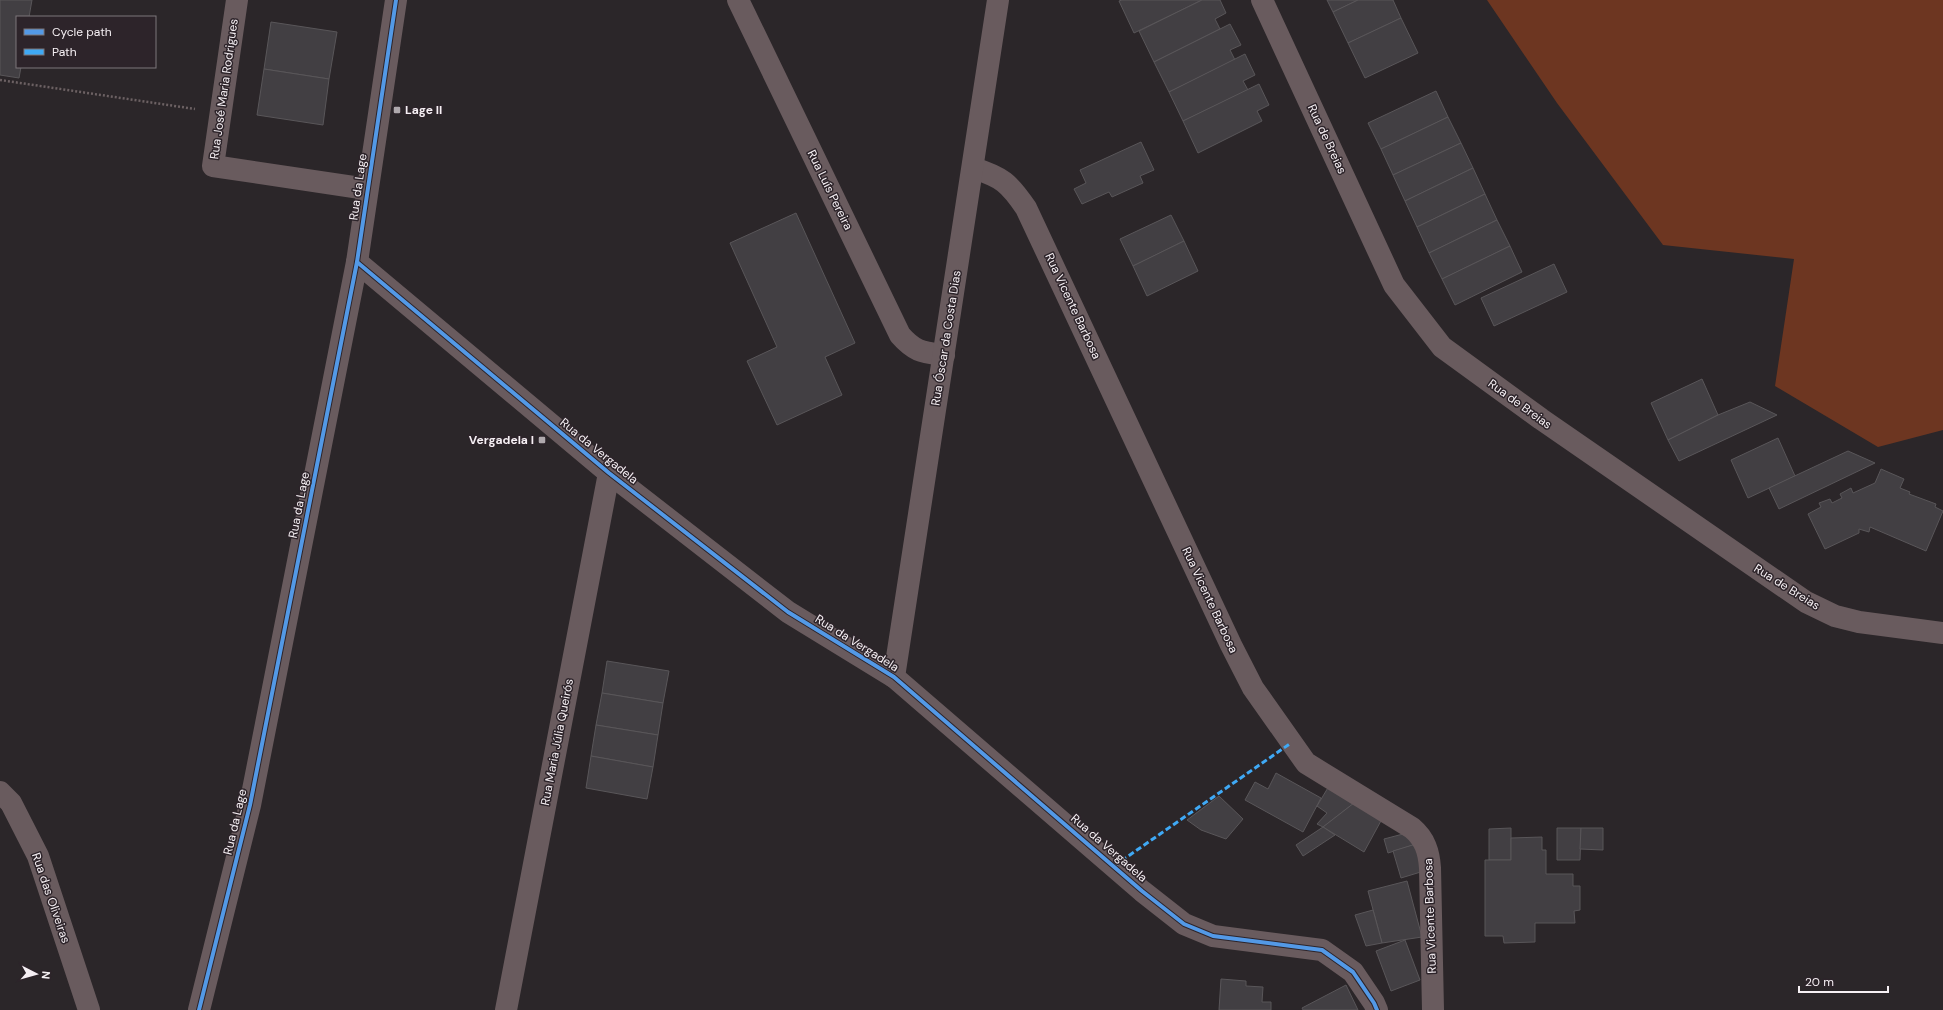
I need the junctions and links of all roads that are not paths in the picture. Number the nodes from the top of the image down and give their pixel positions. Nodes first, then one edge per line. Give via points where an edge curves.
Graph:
1 (237, 0) edge
2 (396, 0) edge
3 (738, 0) edge
4 (998, 0) edge
5 (1262, 0) edge
6 (973, 168) junction
7 (367, 189) junction
8 (357, 262) junction
9 (944, 355) junction
10 (609, 473) junction
11 (1943, 634) edge
12 (894, 677) junction
13 (0, 792) edge
14 (90, 1010) edge
15 (199, 1010) edge
16 (506, 1010) edge
17 (1377, 1010) edge
18 (1433, 1010) edge

1 - 7 street, Rua José Maria Rodrigues via 213,166
2 - 7 street, Rua da Lage
3 - 9 street, Rua Luís Pereira via 900,335 911,347
4 - 6 street, Rua Óscar da Costa Dias
5 - 11 street, Rua de Breias via 1394,285 1442,347 1541,419 1806,602 1835,616 1859,622
6 - 9 street, Rua Óscar da Costa Dias
6 - 18 street, Rua Vicente Barbosa via 996,175 1014,189 1026,208 1253,688 1306,763 1412,828 1423,840 1429,856 1431,876
7 - 8 street, Rua da Lage
8 - 10 street, Rua da Vergadela
8 - 15 street, Rua da Lage via 250,805
9 - 12 street, Rua Óscar da Costa Dias
10 - 12 street, Rua da Vergadela via 788,612
10 - 16 street, Rua Maria Júlia Queirós
12 - 17 street, Rua da Vergadela via 1142,891 1184,924 1213,936 1322,950 1353,972
13 - 14 street, Rua das Oliveiras via 11,803 38,856

